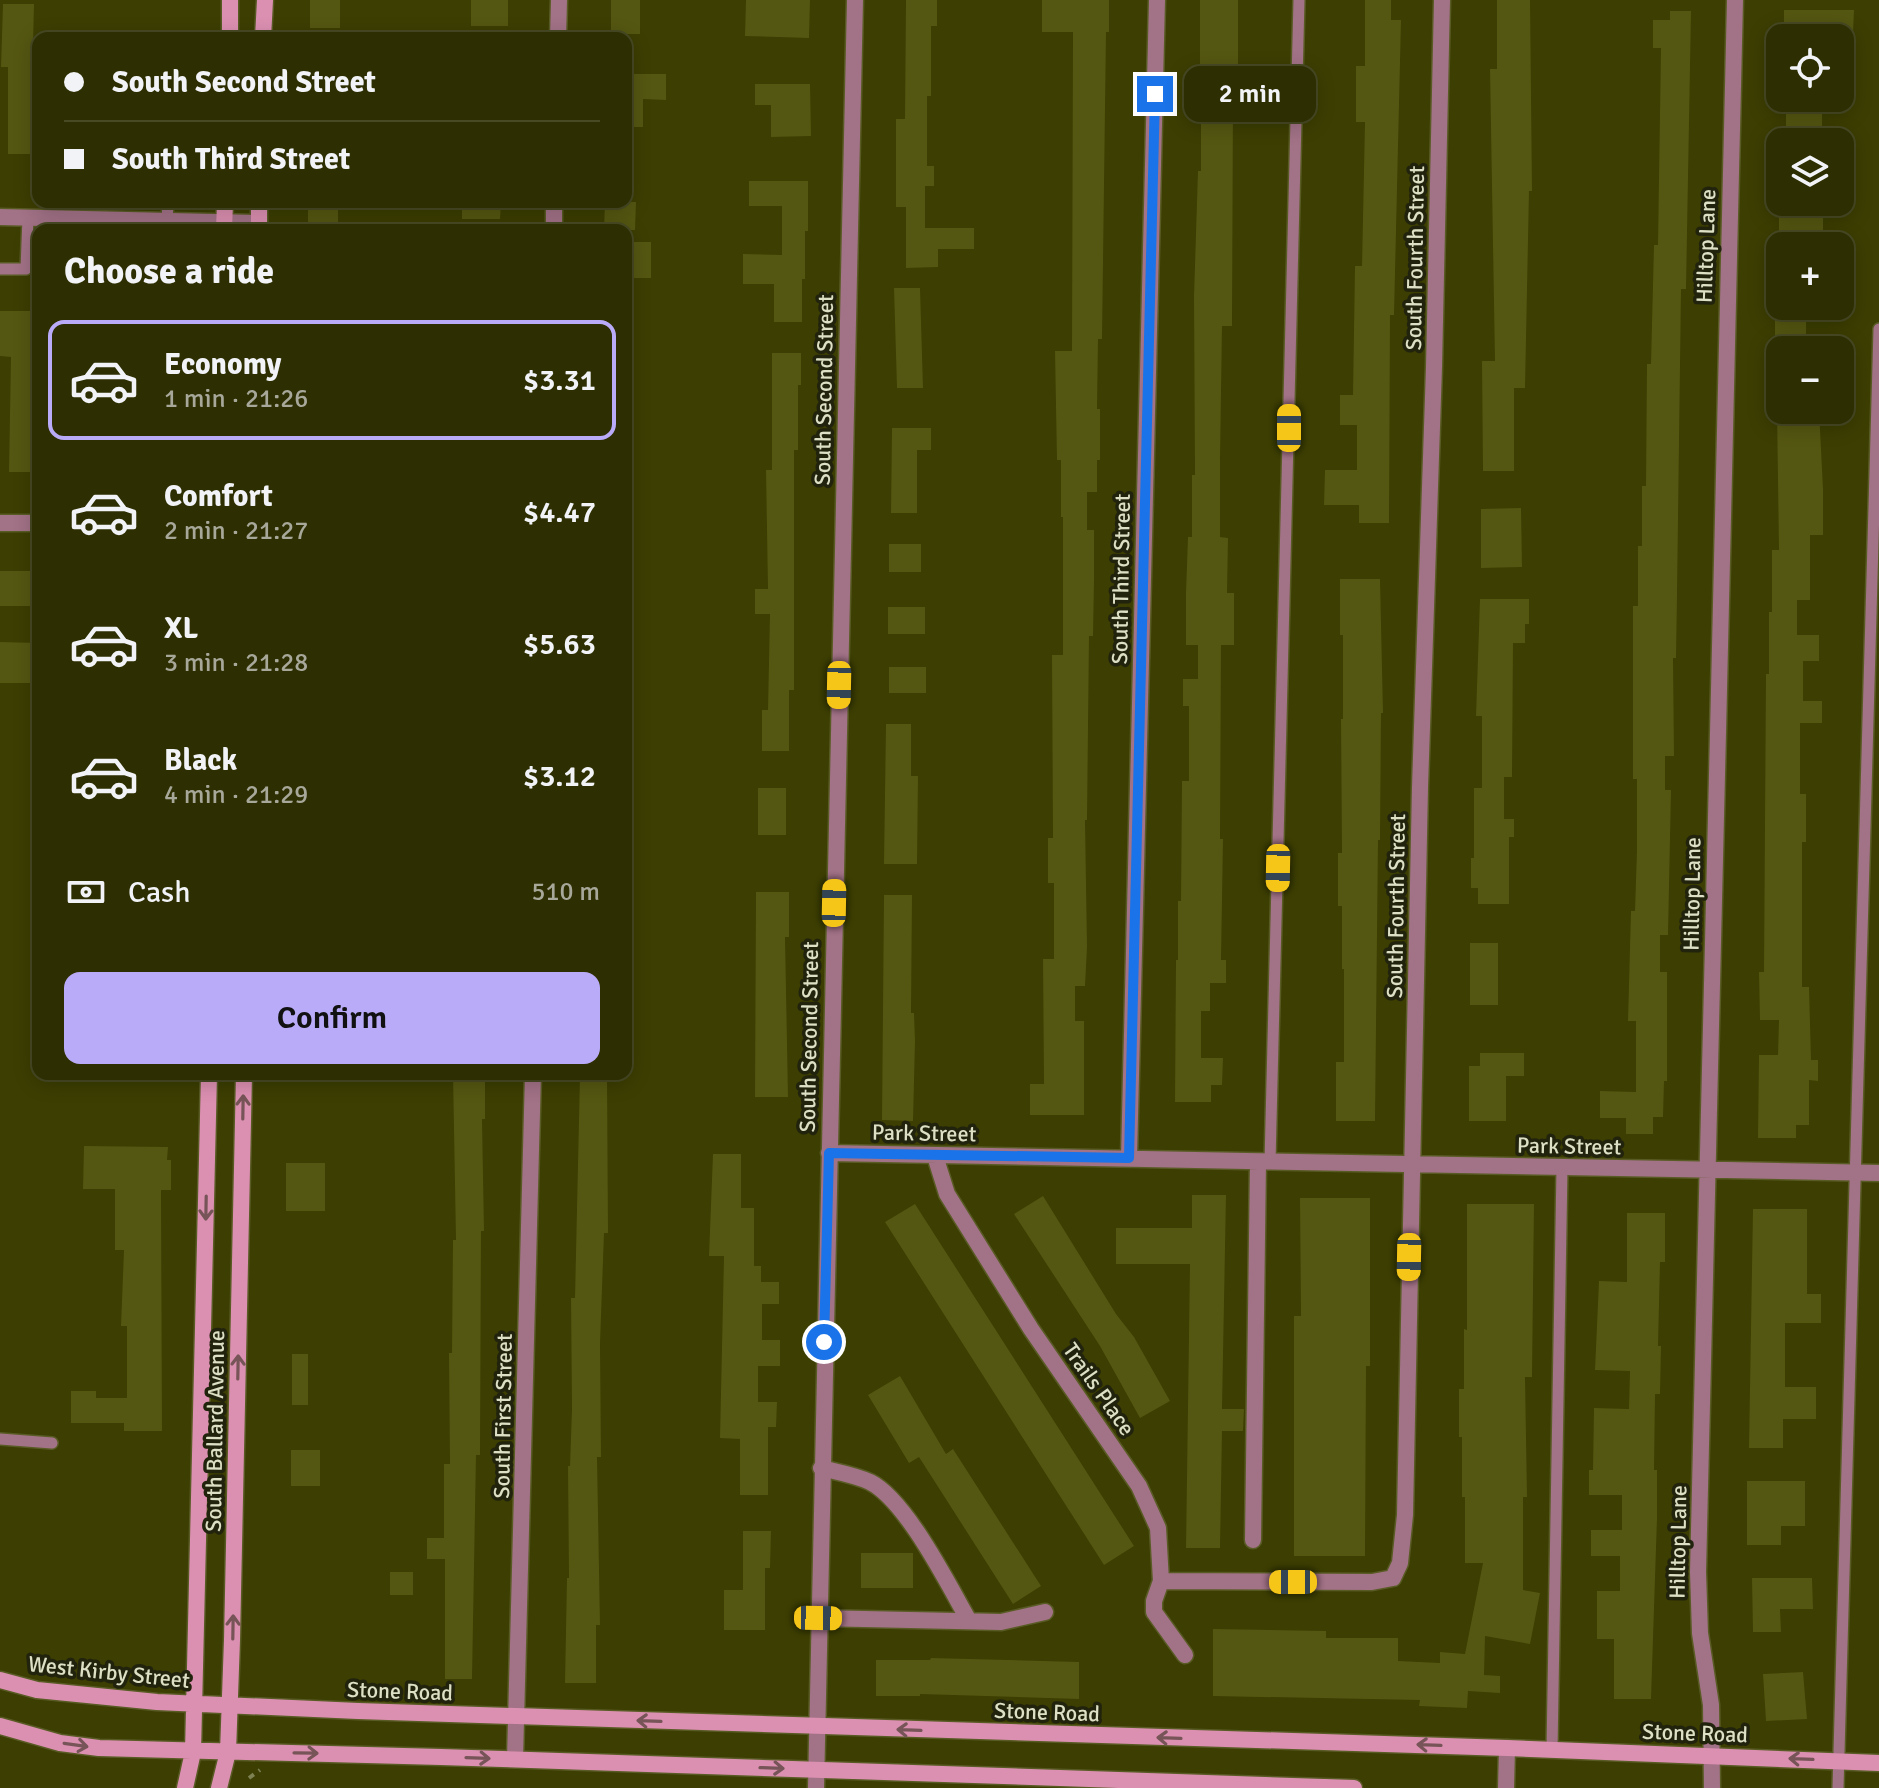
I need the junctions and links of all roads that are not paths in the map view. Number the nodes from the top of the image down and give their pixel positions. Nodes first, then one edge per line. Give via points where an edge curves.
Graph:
1 (230, 0) edge
2 (265, 0) edge
3 (559, 0) edge
4 (855, 0) edge
5 (1157, 0) edge
6 (1299, 0) edge
7 (1442, 0) edge
8 (1735, 0) edge
9 (230, 32) edge
10 (263, 32) edge
11 (558, 32) edge
12 (168, 208) edge
13 (0, 217) edge
14 (28, 218) junction
15 (167, 221) junction
16 (201, 224) edge
17 (0, 269) edge
18 (1879, 329) edge
19 (1878, 420) edge
20 (0, 523) edge
21 (32, 523) edge
22 (209, 1080) edge
23 (244, 1080) edge
24 (533, 1080) edge
25 (829, 1153) junction
26 (935, 1156) junction
27 (1129, 1158) junction
28 (1264, 1162) junction
29 (1412, 1166) junction
30 (1562, 1168) junction
31 (1709, 1170) junction
32 (1855, 1172) junction
33 (1879, 1173) edge
34 (0, 1439) edge
35 (52, 1443) dead end
36 (821, 1468) junction
37 (1253, 1540) dead end
38 (1161, 1581) junction
39 (1045, 1612) dead end
40 (818, 1618) junction
41 (968, 1619) junction
42 (1185, 1655) dead end
43 (0, 1680) edge
44 (193, 1703) junction
45 (222, 1704) junction
46 (516, 1717) junction
47 (0, 1726) edge
48 (817, 1727) junction
49 (1507, 1748) junction
50 (1552, 1750) junction
51 (193, 1752) junction
52 (228, 1752) junction
53 (1712, 1756) junction
54 (515, 1759) junction
55 (1839, 1761) junction
56 (1879, 1763) edge
57 (816, 1769) junction
58 (185, 1788) edge
59 (219, 1788) edge
60 (816, 1788) edge
61 (1354, 1788) edge
62 (1506, 1788) edge
63 (1712, 1788) edge
64 (1838, 1788) edge

1 - 9 main road
2 - 10 main road
3 - 11 street
4 - 25 street, South Second Street
5 - 27 street, South Third Street
6 - 28 lane
7 - 29 street, South Fourth Street
8 - 31 street, Hilltop Lane
12 - 15 lane
13 - 14 street
14 - 15 street
14 - 17 lane via 26,269
15 - 16 street
18 - 19 lane
19 - 32 lane
20 - 21 street
22 -> 44 main road, South Ballard Avenue
45 -> 23 main road, South Ballard Avenue
24 - 46 street, South First Street
25 - 26 street, Park Street
25 - 36 street, South Second Street
26 - 27 street, Park Street
26 - 38 street, Trails Place via 955,1208 1139,1486 1158,1528
27 - 28 street, Park Street
28 - 29 street, Park Street
28 - 37 street
29 - 30 street, Park Street
29 - 38 street, South Fourth Street via 1404,1530 1393,1578
30 - 31 street, Park Street
30 - 50 lane
31 - 32 street, Park Street
31 - 53 street, Hilltop Lane via 1698,1572
32 - 33 street, Park Street
32 - 55 lane
34 - 35 lane
36 - 40 street, South Second Street
36 - 41 street via 871,1482 893,1501
38 - 42 street, Trails Place via 1154,1612
39 - 41 street via 1001,1622
40 - 41 street
40 - 48 street, South Second Street
43 - 44 main road, West Kirby Street via 37,1690
44 - 45 main road, West Kirby Street
44 - 51 main road, South Ballard Avenue
45 - 46 main road, Stone Road
45 - 52 main road, South Ballard Avenue
48 -> 46 main road, Stone Road
46 - 54 street, South First Street
47 -> 51 main road via 60,1743
49 -> 48 main road, Stone Road
48 - 57 street, South Second Street
49 - 50 main road, Stone Road
49 - 62 street
50 - 53 main road, Stone Road
51 - 52 main road
51 - 58 main road, South Ballard Avenue
52 -> 54 main road
52 - 59 main road, South Ballard Avenue
55 -> 53 main road, Stone Road
53 - 63 street, Hilltop Lane
54 -> 57 main road
55 - 56 main road, Stone Road
55 - 64 lane
57 - 60 street, South Second Street
57 - 61 main road

